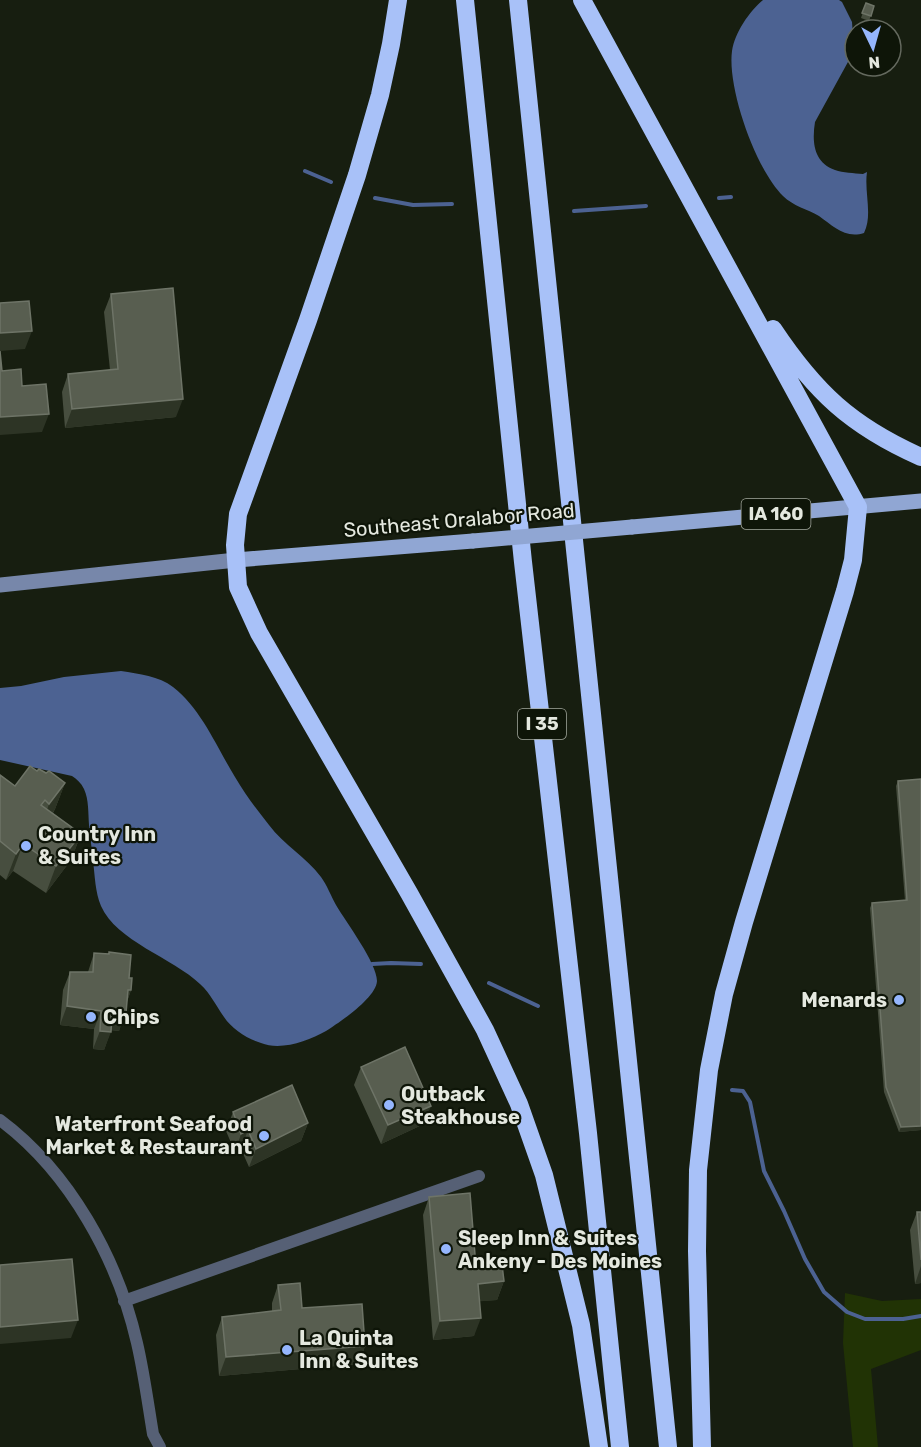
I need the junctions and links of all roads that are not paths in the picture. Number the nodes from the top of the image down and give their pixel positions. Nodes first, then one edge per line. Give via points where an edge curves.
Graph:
1 (398, 0) edge
2 (465, 0) edge
3 (518, 0) edge
4 (582, 0) edge
5 (709, 233) junction
6 (921, 457) edge
7 (921, 501) edge
8 (858, 507) junction
9 (236, 560) junction
10 (0, 585) edge
11 (0, 1120) edge
12 (479, 1176) dead end
13 (124, 1300) junction
14 (160, 1447) edge
15 (599, 1447) edge
16 (620, 1447) edge
17 (668, 1447) edge
18 (702, 1447) edge

1 - 9 highway via 380,95 357,176 238,514
2 - 16 highway, I 35
3 - 17 highway, I 35
4 - 5 highway
5 - 6 highway via 804,374 847,415
5 - 8 highway
7 - 8 main road, Southeast Oralabor Road / IA 160
8 - 9 main road, Southeast Oralabor Road / IA 160, bridge
8 - 18 highway via 853,560 845,591 744,922 709,1070 698,1170
9 - 10 main road, Southeast Oralabor Road
9 - 15 highway via 238,587 259,633 479,1019 519,1104 544,1175 581,1325
11 - 13 street via 35,1152 72,1195 103,1249
12 - 13 street
13 - 14 street via 137,1343 153,1434

